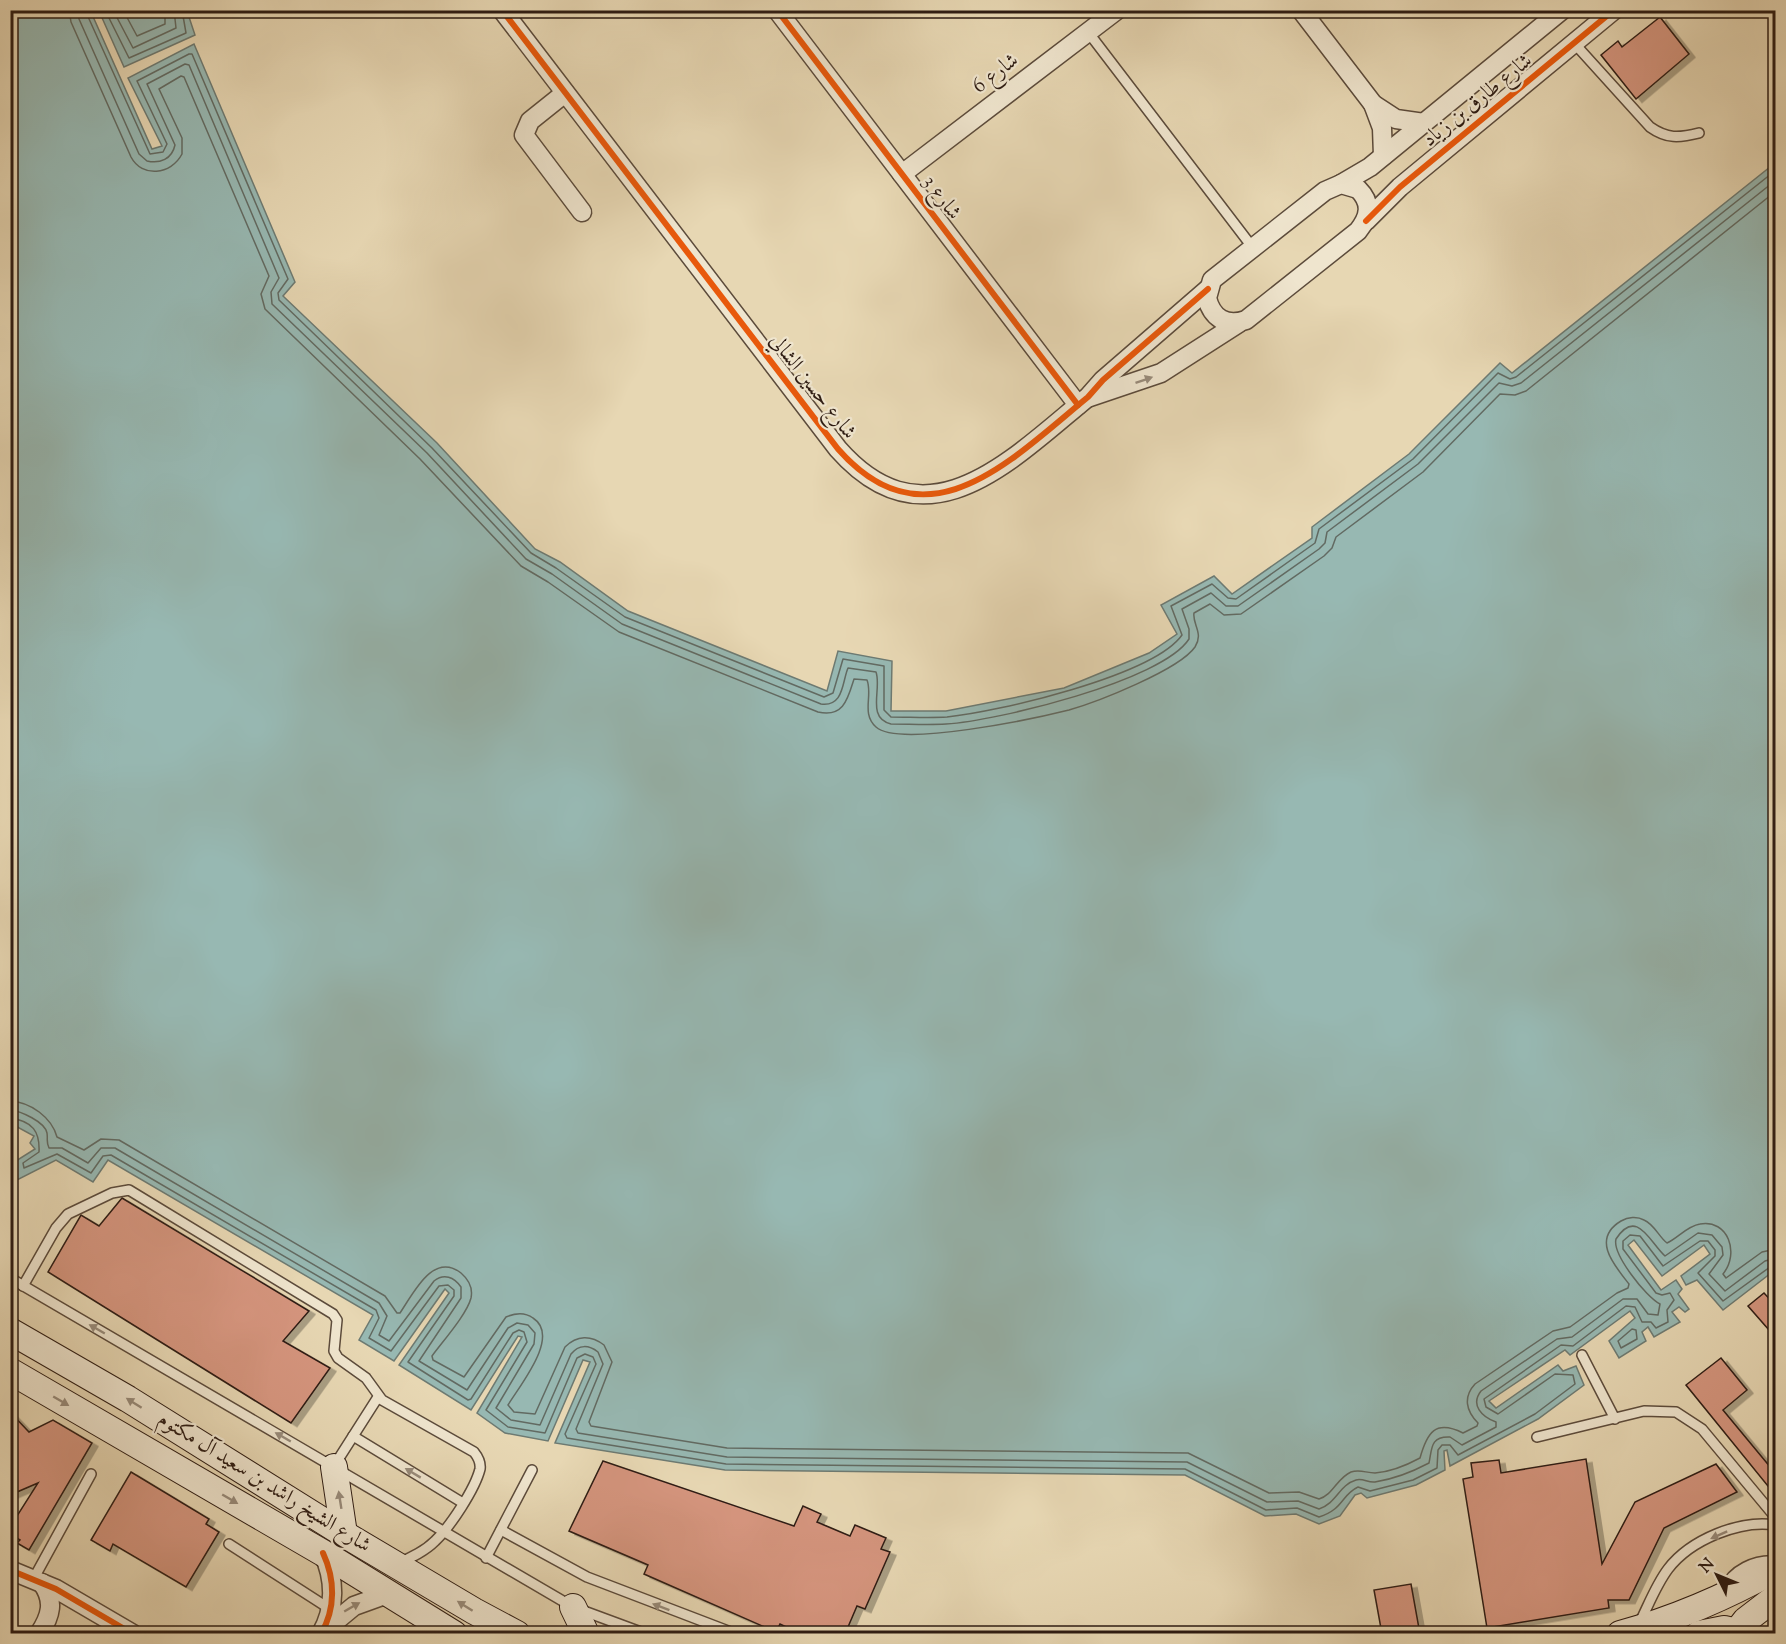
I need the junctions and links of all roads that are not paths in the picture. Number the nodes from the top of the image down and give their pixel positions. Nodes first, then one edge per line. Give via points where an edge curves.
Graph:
1 (502, 10) edge
2 (777, 10) edge
3 (1117, 10) edge
4 (1301, 10) edge
5 (1562, 10) edge
6 (1614, 10) edge
7 (1088, 32) junction
8 (1574, 43) junction
9 (565, 93) junction
10 (1373, 104) junction
11 (1424, 123) junction
12 (1699, 133) dead end
13 (1383, 156) junction
14 (902, 174) junction
15 (1341, 184) junction
16 (582, 212) dead end
17 (1366, 221) junction
18 (1253, 248) junction
19 (1208, 289) junction
20 (1239, 323) junction
21 (1083, 401) junction
22 (10, 1278) edge
23 (23, 1286) junction
24 (10, 1331) edge
25 (1582, 1355) dead end
26 (10, 1371) edge
27 (378, 1397) junction
28 (1615, 1419) junction
29 (353, 1436) junction
30 (1537, 1437) dead end
31 (334, 1467) junction
32 (532, 1470) dead end
33 (91, 1474) dead end
34 (464, 1503) junction
35 (1776, 1518) edge
36 (1776, 1525) edge
37 (501, 1530) junction
38 (443, 1533) junction
39 (344, 1534) junction
40 (229, 1544) dead end
41 (323, 1553) junction
42 (486, 1558) junction
43 (1776, 1561) edge
44 (397, 1564) junction
45 (1776, 1569) edge
46 (10, 1570) edge
47 (38, 1580) junction
48 (390, 1593) junction
49 (1776, 1597) edge
50 (1720, 1598) junction
51 (573, 1607) junction
52 (330, 1609) junction
53 (1628, 1631) edge
54 (1739, 1632) edge
55 (39, 1634) edge
56 (133, 1634) edge
57 (322, 1634) edge
58 (454, 1634) edge
59 (517, 1634) edge
60 (586, 1634) edge
61 (646, 1634) edge
62 (736, 1634) edge
63 (1699, 1634) edge

1 - 9 street, شارع حسين الشالي
2 - 14 street, شارع 3
3 - 7 street, شارع 6
4 - 10 street
5 - 11 street, شارع طارق بن زياد
6 - 8 street, شارع طارق بن زياد
7 - 14 street, شارع 6
7 - 18 lane
8 - 12 lane via 1662,136 1677,138
8 - 17 street, شارع طارق بن زياد via 1400,187
9 - 16 street via 530,121 524,135
9 - 21 street, شارع حسين الشالي via 838,449 855,468 876,482 900,492 925,495 975,484
10 - 11 street via 1396,119
10 - 13 street via 1382,128
11 - 13 street, شارع طارق بن زياد
13 - 15 street, شارع طارق بن زياد
14 - 21 street, شارع 3
15 - 17 street via 1364,195 1368,203
15 - 18 street, شارع طارق بن زياد via 1324,191
17 - 20 street, شارع طارق بن زياد
18 - 19 street, شارع حسين الشالي via 1212,280
19 - 20 street via 1214,315 1221,321
19 - 21 street, شارع حسين الشالي
21 -> 20 street, شارع حسين الشالي via 1161,373
22 - 23 lane
23 - 27 lane via 68,1214 112,1193 129,1190 333,1314 337,1320 333,1346 336,1355 366,1378
31 -> 23 lane
39 -> 24 main road, شارع الشيخ راشد بن سعيد آل مكتوم via 128,1398
25 - 28 lane
26 -> 41 main road, شارع الشيخ راشد بن سعيد آل مكتوم
27 - 29 lane
27 - 34 lane via 477,1456 480,1470
28 - 30 lane
28 - 35 lane via 1655,1410 1686,1416 1702,1429
29 - 31 lane
34 -> 29 lane
31 - 38 lane
39 -> 31 main road
32 - 37 lane
33 - 47 lane
34 - 38 lane
36 -> 53 lane via 1735,1528 1680,1557
37 - 42 lane
62 -> 37 lane via 587,1577
38 - 42 lane
38 - 44 lane via 427,1548
39 - 44 main road, شارع الشيخ راشد بن سعيد آل مكتوم
40 - 52 lane
41 - 48 main road, شارع الشيخ راشد بن سعيد آل مكتوم
41 - 52 street via 332,1584
42 - 51 lane
43 - 50 lane via 1758,1562 1736,1572
59 -> 44 main road, شارع الشيخ راشد بن سعيد آل مكتوم
45 - 50 main road
46 - 47 street
47 - 55 street via 47,1590 51,1607
47 - 56 street
57 -> 48 street via 354,1606
48 - 58 main road, شارع الشيخ راشد بن سعيد آل مكتوم
49 - 54 main road
50 - 53 main road
51 - 60 main road
51 - 61 lane
52 - 57 street
54 - 63 main road via 1712,1630

